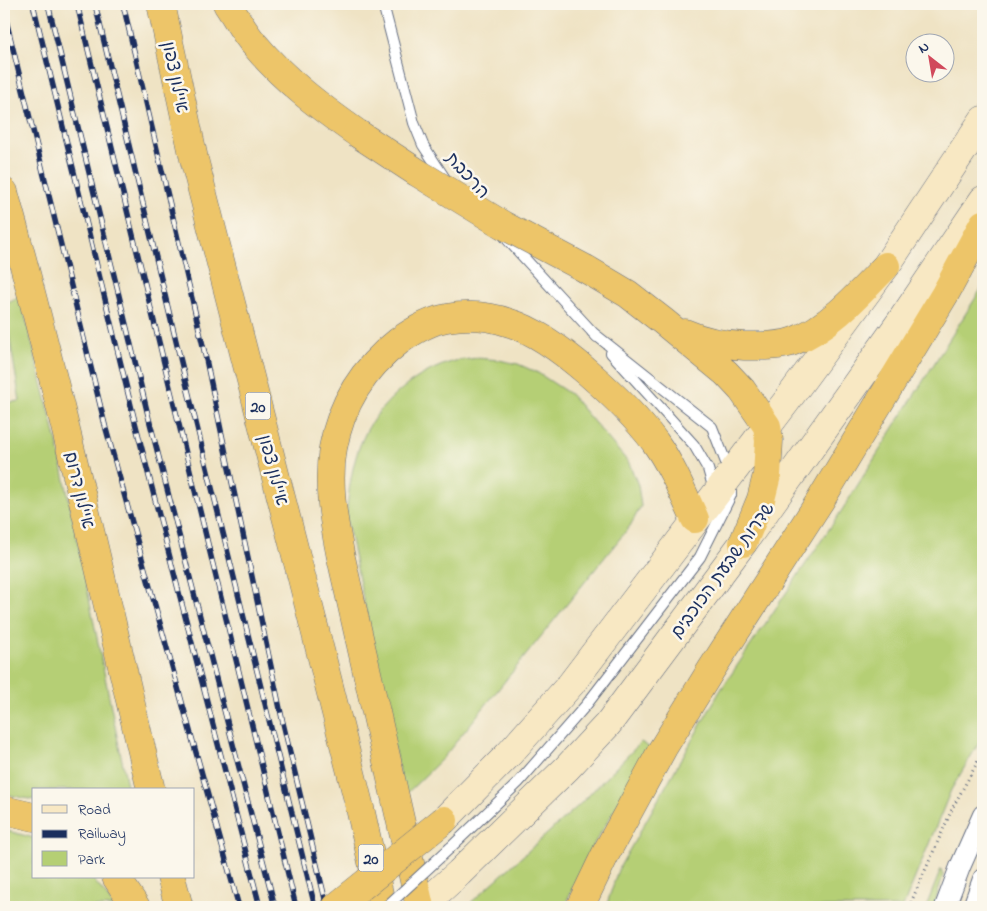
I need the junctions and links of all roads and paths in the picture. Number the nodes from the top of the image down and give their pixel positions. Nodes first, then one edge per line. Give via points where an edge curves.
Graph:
1 (161, 4) edge
2 (227, 4) edge
3 (383, 4) edge
4 (983, 120) edge
5 (4, 192) edge
6 (983, 200) edge
7 (983, 224) edge
8 (886, 266) junction
9 (664, 322) junction
10 (592, 332) junction
11 (767, 426) junction
12 (723, 485) junction
13 (696, 519) junction
14 (743, 543) junction
15 (700, 557) junction
16 (983, 752) edge
17 (151, 788) edge
18 (4, 810) edge
19 (983, 815) edge
20 (32, 817) edge
21 (444, 820) joint
22 (455, 861) junction
23 (117, 878) edge
24 (172, 878) edge
25 (983, 879) edge
26 (136, 907) edge
27 (178, 907) edge
28 (336, 907) edge
29 (382, 907) edge
30 (386, 907) edge
31 (421, 907) edge
32 (580, 907) edge
33 (909, 907) edge
34 (945, 907) edge
35 (973, 907) edge

1 - 29 highway, איילון צפון / 20 via 194,159 360,808
2 - 9 highway, bridge via 254,44 322,108 503,225 628,294
3 - 10 lane, הרכבת via 414,124 432,160 445,179 512,244
4 - 8 main road
5 - 17 highway, איילון דרום via 86,511
6 - 14 main road, שדרות שבעת הכוכבים
7 - 32 highway via 945,294 820,502 663,748
8 - 9 highway via 842,310 793,342 738,346 700,340
8 - 11 main road
9 - 11 highway via 726,373
10 - 12 lane, הרכבת via 694,445 708,469
10 - 12 lane, הרכבת via 712,427 725,457
11 - 12 main road
11 - 14 highway via 767,475
12 - 13 main road
12 - 15 lane, שדרות שבעת הכוכבים via 714,524
12 - 15 lane, שדרות שבעת הכוכבים via 731,495
13 - 21 main road via 571,684
13 - 31 highway via 655,443 615,398 558,349 530,330 488,317 466,315 424,325 388,350 354,389 338,427 331,470 331,499 340,553
14 - 22 main road, שדרות שבעת הכוכבים via 608,724 567,768
15 - 22 lane, שדרות שבעת הכוכבים via 587,704
16 - 33 path via 953,807
18 - 20 highway
19 - 34 street
21 - 28 highway, bridge
22 - 30 lane, שדרות שבעת הכוכבים, bridge
22 - 31 main road, שדרות שבעת הכוכבים
23 - 26 highway
24 - 27 highway
25 - 35 street

